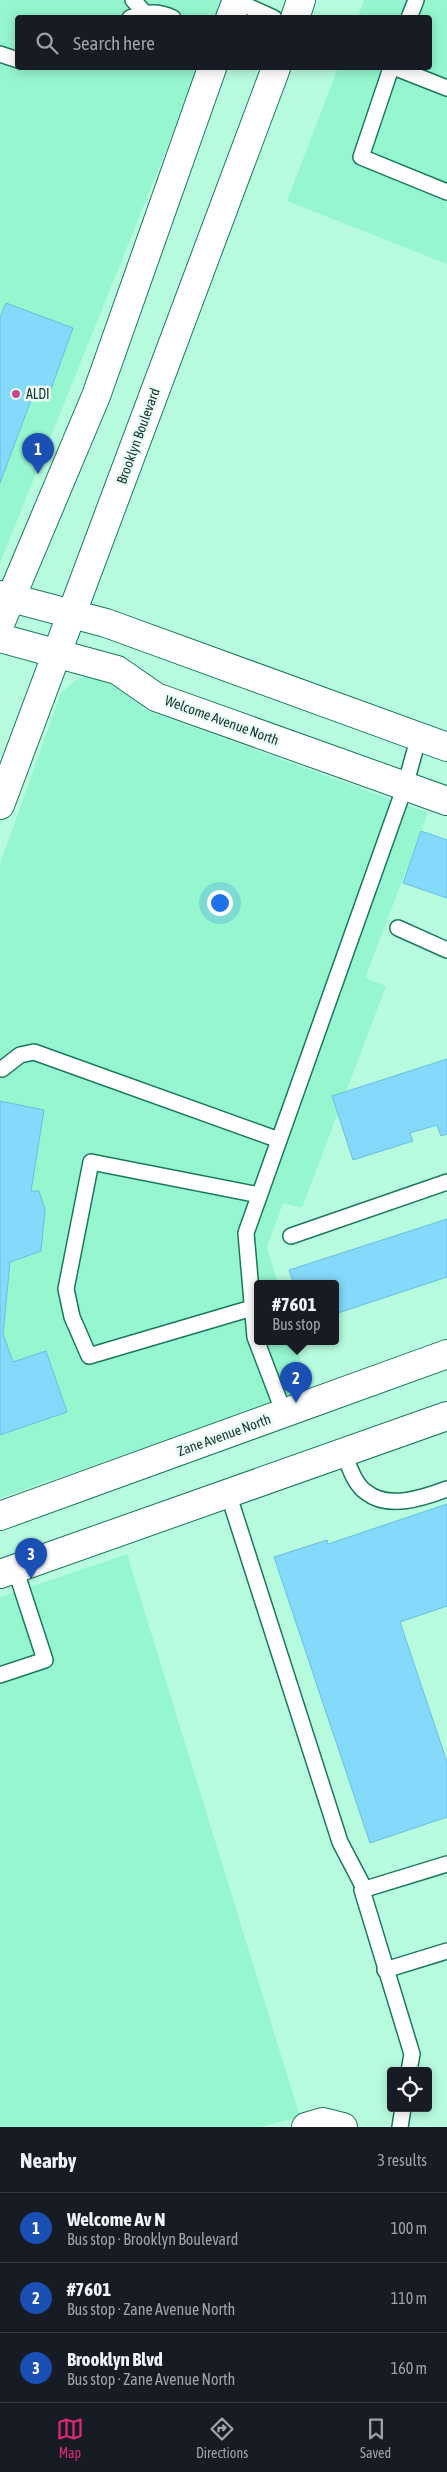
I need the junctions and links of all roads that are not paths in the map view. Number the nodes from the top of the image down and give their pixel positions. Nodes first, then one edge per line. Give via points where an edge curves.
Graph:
1 (133, 0) edge
2 (301, 0) edge
3 (416, 0) edge
4 (234, 6) edge
5 (140, 10) edge
6 (167, 15) edge
7 (264, 15) edge
8 (295, 15) edge
9 (410, 15) edge
10 (0, 54) edge
11 (15, 59) edge
12 (211, 70) edge
13 (275, 70) edge
14 (389, 70) edge
15 (401, 70) edge
16 (447, 88) edge
17 (447, 192) edge
18 (5, 597) edge
19 (73, 615) junction
20 (0, 624) edge
21 (0, 638) edge
22 (56, 654) junction
23 (419, 736) junction
24 (447, 747) edge
25 (405, 786) junction
26 (447, 801) edge
27 (0, 805) edge
28 (398, 928) dead end
29 (447, 950) edge
30 (2, 1069) dead end
31 (279, 1140) junction
32 (447, 1182) edge
33 (260, 1195) junction
34 (291, 1236) dead end
35 (252, 1308) junction
36 (254, 1327) edge
37 (258, 1345) edge
38 (447, 1354) edge
39 (284, 1413) junction
40 (447, 1416) edge
41 (343, 1452) junction
42 (447, 1489) edge
43 (228, 1493) junction
44 (0, 1516) edge
45 (8, 1571) edge
46 (0, 1675) edge
47 (447, 1864) edge
48 (364, 1888) junction
49 (447, 1951) edge
50 (385, 1970) junction
51 (410, 2067) edge
52 (402, 2112) edge
53 (306, 2127) edge
54 (343, 2127) edge
55 (400, 2127) edge

1 - 5 lane
2 - 8 street
3 - 9 lane
4 - 7 lane
5 - 6 lane
10 - 11 lane
12 - 18 street via 96,396
13 - 19 street, Brooklyn Boulevard
14 - 17 lane via 361,157
15 - 16 lane
18 - 19 street
18 - 20 street
19 - 22 street, Brooklyn Boulevard
19 - 23 street via 106,623
21 - 22 street, Welcome Avenue North
22 - 25 street, Welcome Avenue North via 117,670 156,696
22 - 27 street, Brooklyn Boulevard
23 - 24 street
23 - 25 lane
25 - 26 street, Welcome Avenue North
25 - 31 lane
28 - 29 lane
30 - 31 lane via 20,1055 34,1052
31 - 33 lane
32 - 34 lane
33 - 35 lane via 246,1233
33 - 35 lane via 91,1162 66,1289 72,1317 89,1356
35 - 36 lane
37 - 39 lane
38 - 39 street, Zane Avenue North
39 - 44 street, Zane Avenue North
40 - 41 street
41 - 42 lane via 364,1492 378,1499 396,1502
41 - 43 street
43 - 45 street
43 - 48 lane via 340,1842
45 - 46 lane via 45,1660
47 - 48 lane
48 - 50 lane via 362,1893
49 - 50 lane
50 - 51 lane via 412,2054
52 - 55 lane
53 - 54 street via 324,2122

